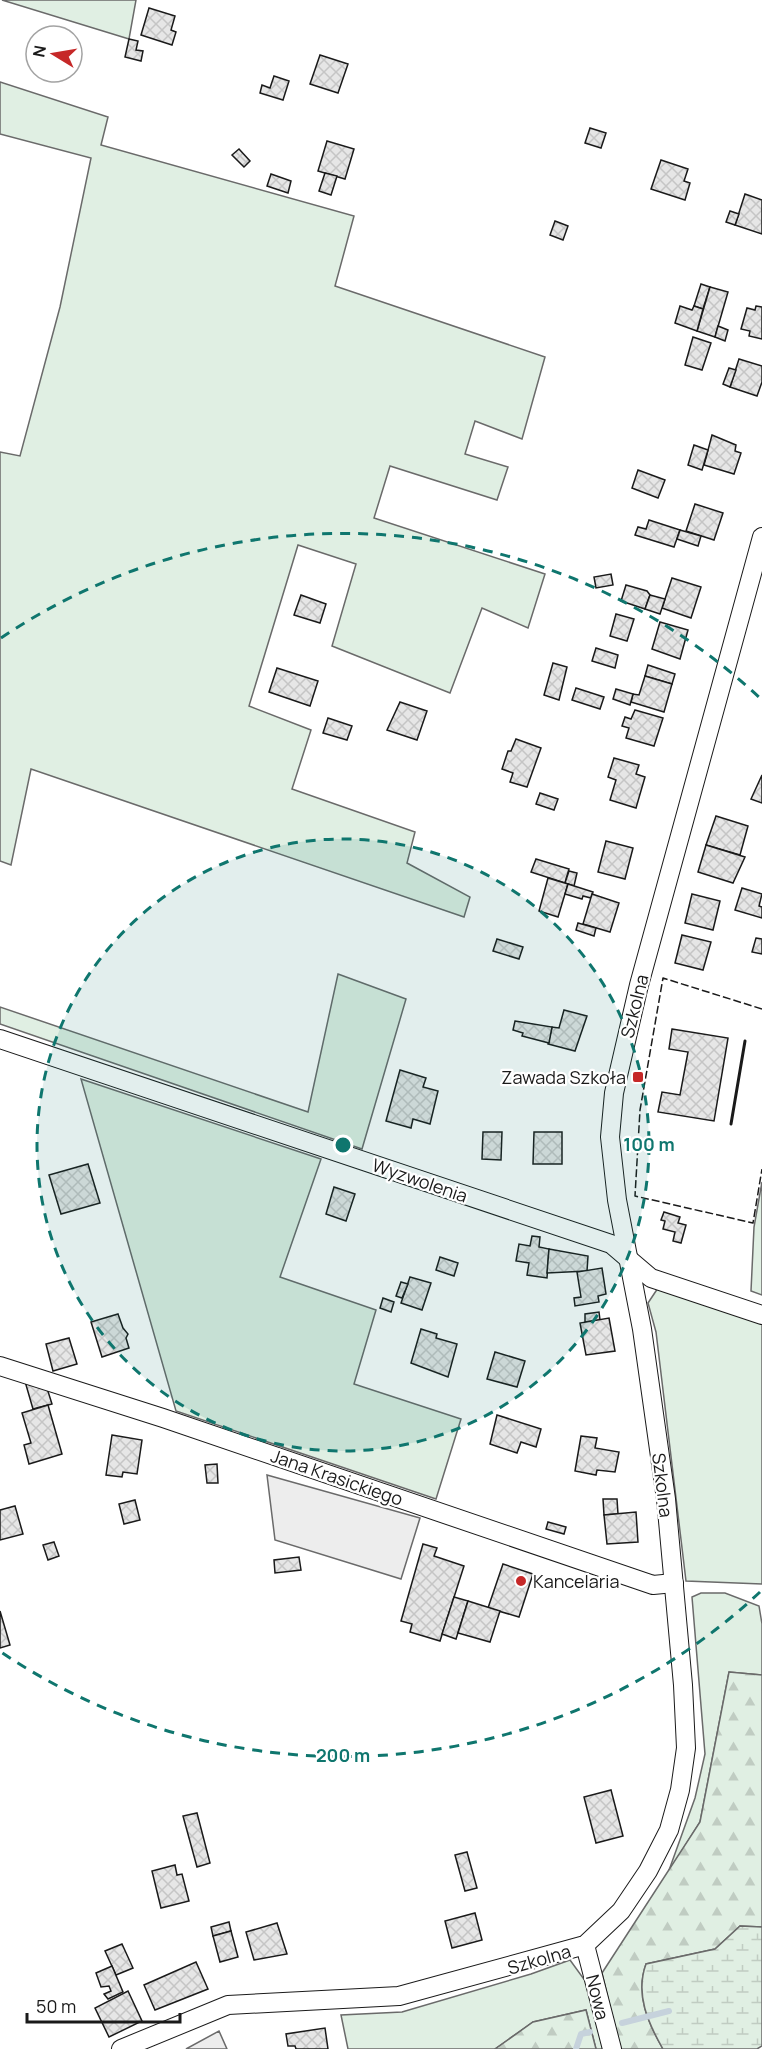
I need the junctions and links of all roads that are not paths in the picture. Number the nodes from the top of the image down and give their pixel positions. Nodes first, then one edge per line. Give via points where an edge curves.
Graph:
1 (762, 537) edge
2 (0, 1039) edge
3 (629, 1259) junction
4 (762, 1315) edge
5 (0, 1366) edge
6 (674, 1583) junction
7 (585, 1946) junction
8 (121, 2049) edge
9 (612, 2049) edge

1 - 3 street, Szkolna via 639,985 614,1093 610,1137
2 - 3 street, Wyzwolenia via 611,1244
3 - 4 street, Wyzwolenia via 651,1278
3 - 6 street, Szkolna via 664,1487
5 - 6 street, Jana Krasickiego via 653,1585
6 - 7 street, Szkolna via 686,1748 680,1790 669,1830 648,1871 621,1911
7 - 8 street, Szkolna via 399,1996 228,2005
7 - 9 street, Nowa

